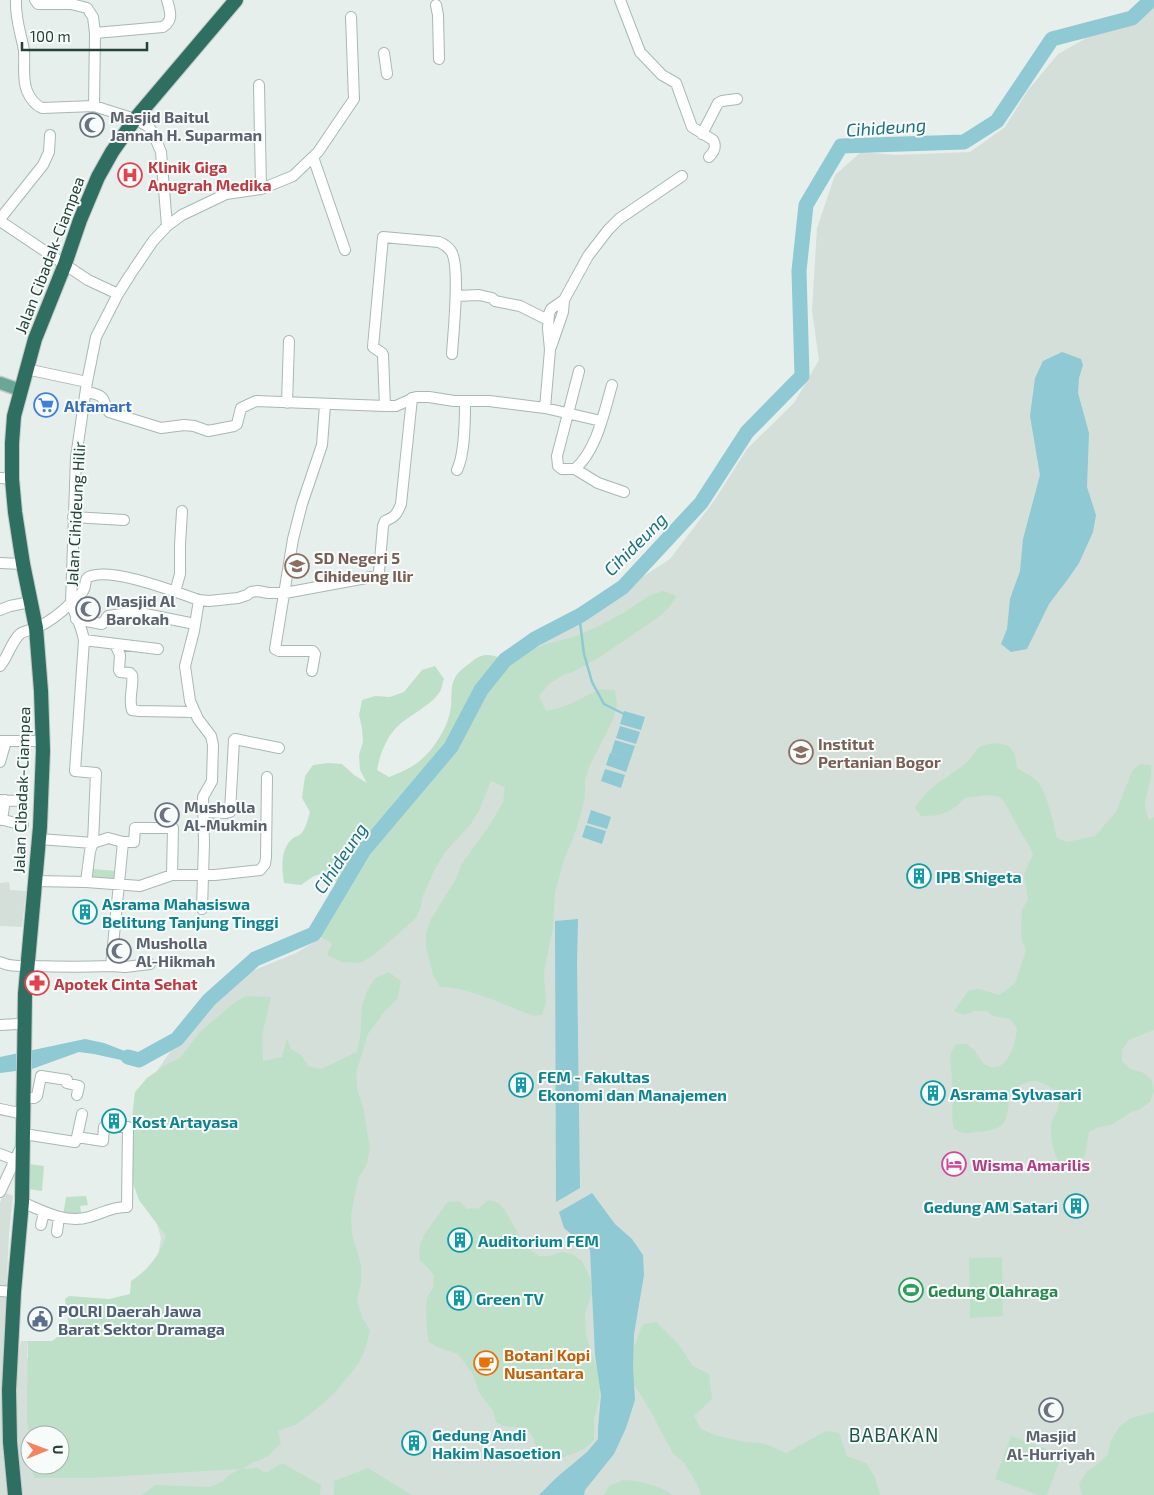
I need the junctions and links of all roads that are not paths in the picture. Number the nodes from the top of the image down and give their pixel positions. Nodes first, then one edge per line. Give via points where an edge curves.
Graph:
1 (16, 0) edge
2 (35, 0) edge
3 (167, 0) edge
4 (236, 0) edge
5 (620, 0) edge
6 (436, 5) dead end
7 (352, 17) dead end
8 (95, 33) junction
9 (384, 53) dead end
10 (439, 59) dead end
11 (387, 74) dead end
12 (259, 85) dead end
13 (737, 99) dead end
14 (94, 106) junction
15 (135, 119) junction
16 (702, 134) junction
17 (50, 135) dead end
18 (313, 157) junction
19 (709, 157) dead end
20 (682, 176) dead end
21 (262, 189) junction
22 (0, 220) edge
23 (167, 226) junction
24 (345, 250) dead end
25 (65, 264) junction
26 (118, 294) junction
27 (456, 296) junction
28 (564, 300) junction
29 (548, 320) junction
30 (290, 341) dead end
31 (550, 350) junction
32 (452, 354) dead end
33 (26, 369) junction
34 (579, 370) dead end
35 (0, 383) edge
36 (612, 386) dead end
37 (87, 387) junction
38 (20, 390) junction
39 (412, 398) junction
40 (465, 402) junction
41 (287, 403) junction
42 (325, 405) junction
43 (385, 406) junction
44 (545, 408) junction
45 (568, 414) junction
46 (601, 421) junction
47 (575, 469) junction
48 (457, 470) dead end
49 (6, 479) edge
50 (624, 492) dead end
51 (182, 511) dead end
52 (74, 517) junction
53 (124, 520) dead end
54 (0, 563) edge
55 (23, 564) junction
56 (175, 592) junction
57 (285, 593) junction
58 (199, 600) junction
59 (30, 602) junction
60 (71, 603) junction
61 (0, 610) edge
62 (76, 619) junction
63 (195, 624) junction
64 (36, 628) junction
65 (84, 640) junction
66 (115, 644) junction
67 (158, 649) dead end
68 (0, 666) edge
69 (312, 672) dead end
70 (194, 712) junction
71 (43, 740) junction
72 (3, 741) edge
73 (279, 748) dead end
74 (0, 762) edge
75 (267, 777) dead end
76 (2, 800) edge
77 (20, 801) dead end
78 (204, 812) junction
79 (1, 819) edge
80 (24, 825) dead end
81 (38, 839) junction
82 (93, 842) junction
83 (123, 842) junction
84 (172, 875) junction
85 (203, 876) junction
86 (36, 881) junction
87 (86, 882) junction
88 (118, 884) junction
89 (202, 909) dead end
90 (0, 962) edge
91 (150, 964) dead end
92 (28, 966) junction
93 (111, 966) junction
94 (24, 1021) junction
95 (0, 1025) edge
96 (24, 1093) junction
97 (77, 1095) dead end
98 (0, 1109) edge
99 (24, 1114) junction
100 (82, 1114) dead end
101 (24, 1137) junction
102 (77, 1137) junction
103 (0, 1154) edge
104 (15, 1160) junction
105 (0, 1190) edge
106 (22, 1202) junction
107 (44, 1212) junction
108 (59, 1217) junction
109 (41, 1225) dead end
110 (57, 1232) dead end
111 (7, 1292) edge
112 (15, 1495) edge

1 - 14 street via 15,14 24,52 26,89 31,99 42,108
2 - 8 street via 38,4 71,4 87,8 93,17
3 - 8 street via 170,19 163,26
4 - 15 highway, Jalan Cibadak-Ciampea
5 - 16 street via 640,52 662,75 676,83 692,127
6 - 10 street
7 - 18 street, Jalan Cihideung Hilir via 354,99
8 - 14 street
9 - 11 street
12 - 21 street
13 - 16 street via 718,103
14 - 15 street
15 - 23 street via 149,127 161,152
15 - 25 highway, Jalan Cibadak-Ciampea via 98,177
16 - 19 street via 714,140 714,151
17 - 22 street via 49,152 43,165
18 - 21 street, Jalan Cihideung Hilir via 293,176
18 - 24 street
20 - 28 street via 618,219 588,256
21 - 23 street, Jalan Cihideung Hilir via 226,194 182,215
22 - 25 street
23 - 26 street, Jalan Cihideung Hilir
25 - 26 street via 88,280
25 - 33 highway, Jalan Cibadak-Ciampea
26 - 37 street, Jalan Cihideung Hilir via 96,338
27 - 29 street via 492,298 520,306
27 - 32 street
27 - 43 street via 455,262 445,245 383,238 373,347 383,355
28 - 29 street via 552,309
28 - 31 street
29 - 31 street
30 - 41 street
31 - 44 street
33 - 37 street
33 - 38 highway, Jalan Cibadak-Ciampea
34 - 45 street
35 - 38 main road
36 - 46 street
37 - 41 street via 101,396 109,412 161,428 184,425 208,431 234,426 241,408 256,401
37 - 52 street, Jalan Cihideung Hilir via 76,457
38 - 49 highway, Jalan Cibadak-Ciampea
39 - 40 street
39 - 43 street via 401,404
39 - 57 street, Jalan Cihideung Hilir via 400,504 394,518 385,521 383,526 377,576
40 - 44 street via 489,401
40 - 48 street
41 - 42 street
42 - 43 street
42 - 57 street via 322,445 293,539
44 - 45 street
45 - 46 street
45 - 47 street via 556,461 562,469
46 - 47 street via 594,442
47 - 50 street via 598,483
49 - 55 highway, Jalan Cibadak-Ciampea
51 - 56 street via 180,574
52 - 53 street
52 - 60 street, Jalan Cihideung Hilir
54 - 55 street
55 - 59 highway, Jalan Cibadak-Ciampea
56 - 58 street, Jalan Cihideung Hilir
56 - 60 street, Jalan Cihideung Hilir via 102,574 89,576 83,592
57 - 58 street, Jalan Cihideung Hilir via 258,591 238,598
57 - 69 street via 274,649 313,651
58 - 63 street
59 - 61 street
59 - 64 highway, Jalan Cibadak-Ciampea
60 - 62 street
60 - 64 street, Jalan Cihideung Hilir
62 - 63 street via 102,624 108,616 135,612
62 - 65 street
63 - 70 street via 185,666
64 - 68 street, Jalan Cihideung Hilir via 22,633 15,640
64 - 71 highway, Jalan Cibadak-Ciampea
65 - 66 street
65 - 82 street via 75,771 96,773
66 - 67 street
66 - 70 street via 120,654 120,672 132,675 132,710
70 - 78 street via 212,740 212,781 203,797
71 - 72 street
71 - 81 highway, Jalan Cibadak-Ciampea
72 - 74 street
73 - 78 street via 235,739 230,812
75 - 85 street via 266,857 263,868
76 - 77 street
76 - 79 street
78 - 85 street
79 - 80 street
81 - 82 street
81 - 86 highway, Jalan Cibadak-Ciampea
82 - 83 street via 108,838
82 - 87 street
83 - 84 street via 134,842 135,828 173,828
83 - 88 street
84 - 85 street
84 - 88 street via 140,886
85 - 89 street
86 - 87 street
86 - 92 highway, Jalan Cibadak-Ciampea
87 - 88 street
88 - 93 street
90 - 92 street
91 - 93 street
92 - 93 street
92 - 94 highway, Jalan Cibadak-Ciampea
94 - 95 street
94 - 96 highway, Jalan Cibadak-Ciampea
96 - 97 street via 34,1098 38,1096 42,1076 67,1080 67,1083 79,1086
96 - 99 highway, Jalan Cibadak-Ciampea
98 - 99 street
99 - 101 highway, Jalan Cibadak-Ciampea
100 - 102 street
101 - 102 street via 75,1142
101 - 104 street
101 - 106 highway, Jalan Cibadak-Ciampea
102 - 108 street via 103,1141 104,1127 128,1127 127,1207 110,1208 86,1218
103 - 104 street
104 - 105 street
106 - 107 street
106 - 111 highway, Jalan Cibadak-Ciampea
107 - 108 street
107 - 109 street
108 - 110 street
111 - 112 highway, Jalan Cibadak-Ciampea via 10,1442

